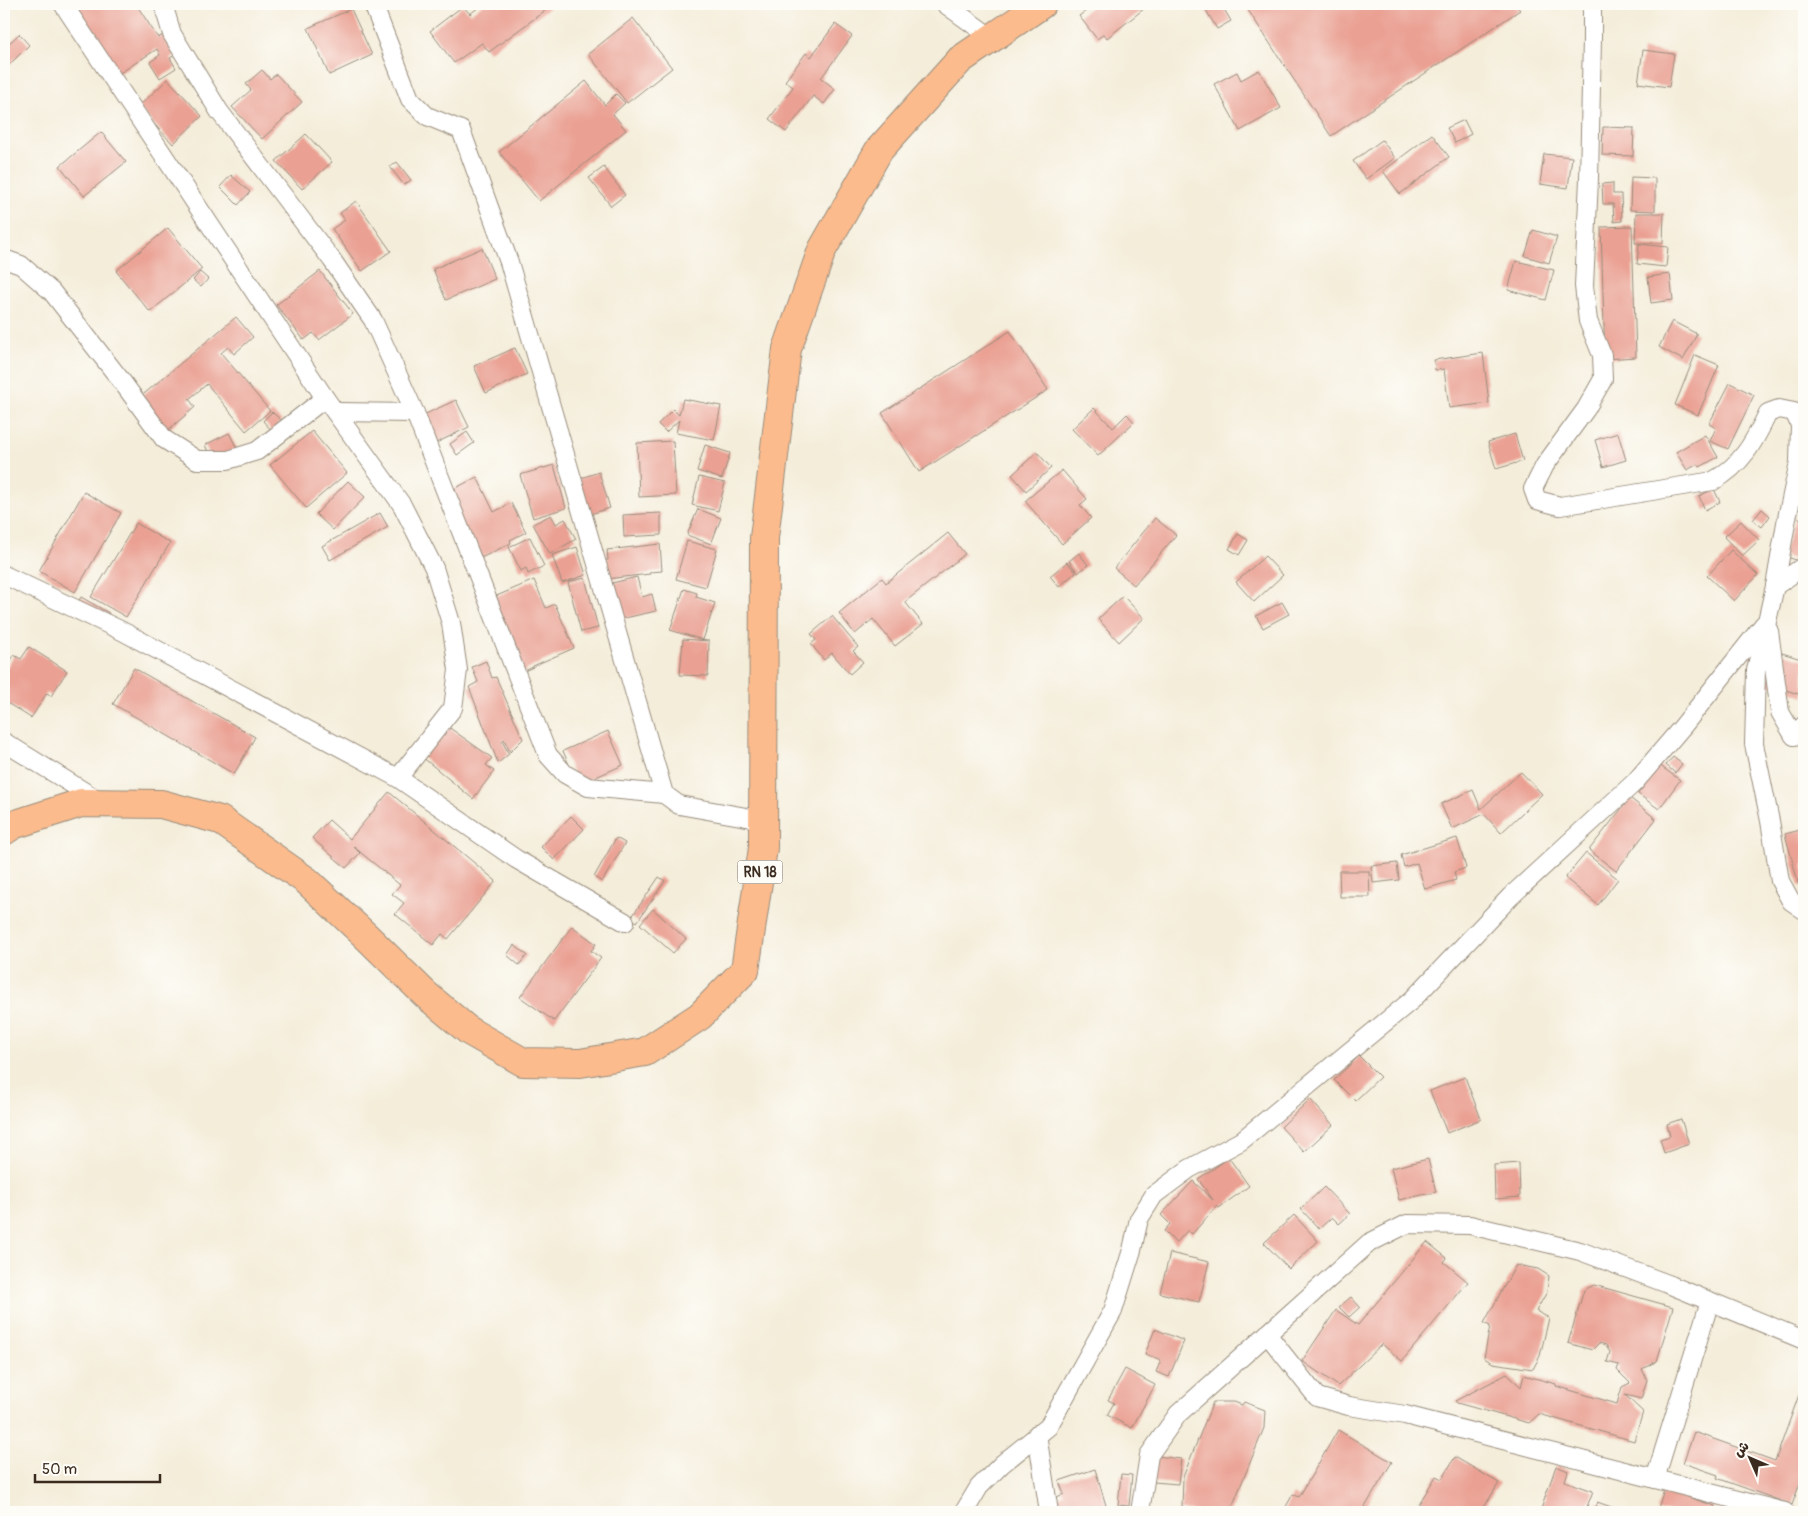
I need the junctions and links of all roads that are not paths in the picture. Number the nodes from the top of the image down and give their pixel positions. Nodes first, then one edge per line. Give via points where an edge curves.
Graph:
1 (63, 4) edge
2 (163, 4) edge
3 (373, 4) edge
4 (945, 4) edge
5 (1042, 4) edge
6 (1592, 4) edge
7 (1013, 12) edge
8 (992, 38) junction
9 (4, 259) edge
10 (330, 405) junction
11 (415, 413) junction
12 (1804, 566) edge
13 (4, 575) edge
14 (1776, 586) junction
15 (1768, 620) junction
16 (1804, 725) edge
17 (4, 742) edge
18 (398, 778) junction
19 (664, 794) junction
20 (102, 803) junction
21 (763, 820) junction
22 (4, 831) edge
23 (1804, 910) edge
24 (625, 922) dead end
25 (1710, 1301) junction
26 (1267, 1334) junction
27 (1804, 1340) edge
28 (1037, 1434) junction
29 (1655, 1479) junction
30 (1723, 1505) edge
31 (964, 1512) edge
32 (1049, 1512) edge
33 (1140, 1512) edge
34 (1786, 1512) edge

1 - 10 street
2 - 11 street via 172,34 219,111 332,260 373,320
3 - 19 street via 410,99 427,116 461,130 508,262
4 - 8 street
5 - 7 main road, RN 18
6 - 14 street via 1584,286 1588,321 1602,355 1603,380 1532,488 1537,500 1560,506 1713,481 1725,474 1750,448 1768,413 1779,409 1794,412 1800,425 1800,462
7 - 8 main road, RN 18
8 - 21 main road, RN 18 via 960,60 879,150 822,250 787,349 764,538
9 - 10 street via 21,265 52,292 164,439 197,460 228,460 257,452
10 - 11 street
10 - 18 street via 402,505 434,568 451,623 458,670 453,708
11 - 19 street via 548,755 565,774 588,788
12 - 14 street
13 - 18 street via 122,631
14 - 15 street
15 - 16 street via 1780,712 1794,736
15 - 23 street via 1756,670 1754,744 1780,881 1791,900
15 - 28 street via 1635,782 1511,896 1412,1000 1241,1141 1189,1169 1154,1195 1139,1219 1113,1311 1048,1427
17 - 20 street
18 - 24 street via 516,859
19 - 21 street via 679,805
20 - 21 main road, RN 18 via 161,804 220,820 307,881 425,994 469,1030 522,1062 580,1063 645,1052 700,1016 745,970 763,848
20 - 22 main road, RN 18 via 81,803 13,825
25 - 26 street via 1580,1251 1470,1225 1407,1224 1369,1243
25 - 27 street
25 - 29 street
26 - 29 street via 1317,1397 1404,1415
26 - 33 street via 1178,1414 1149,1455
28 - 31 street via 979,1487
28 - 32 street
29 - 30 street
30 - 34 street

